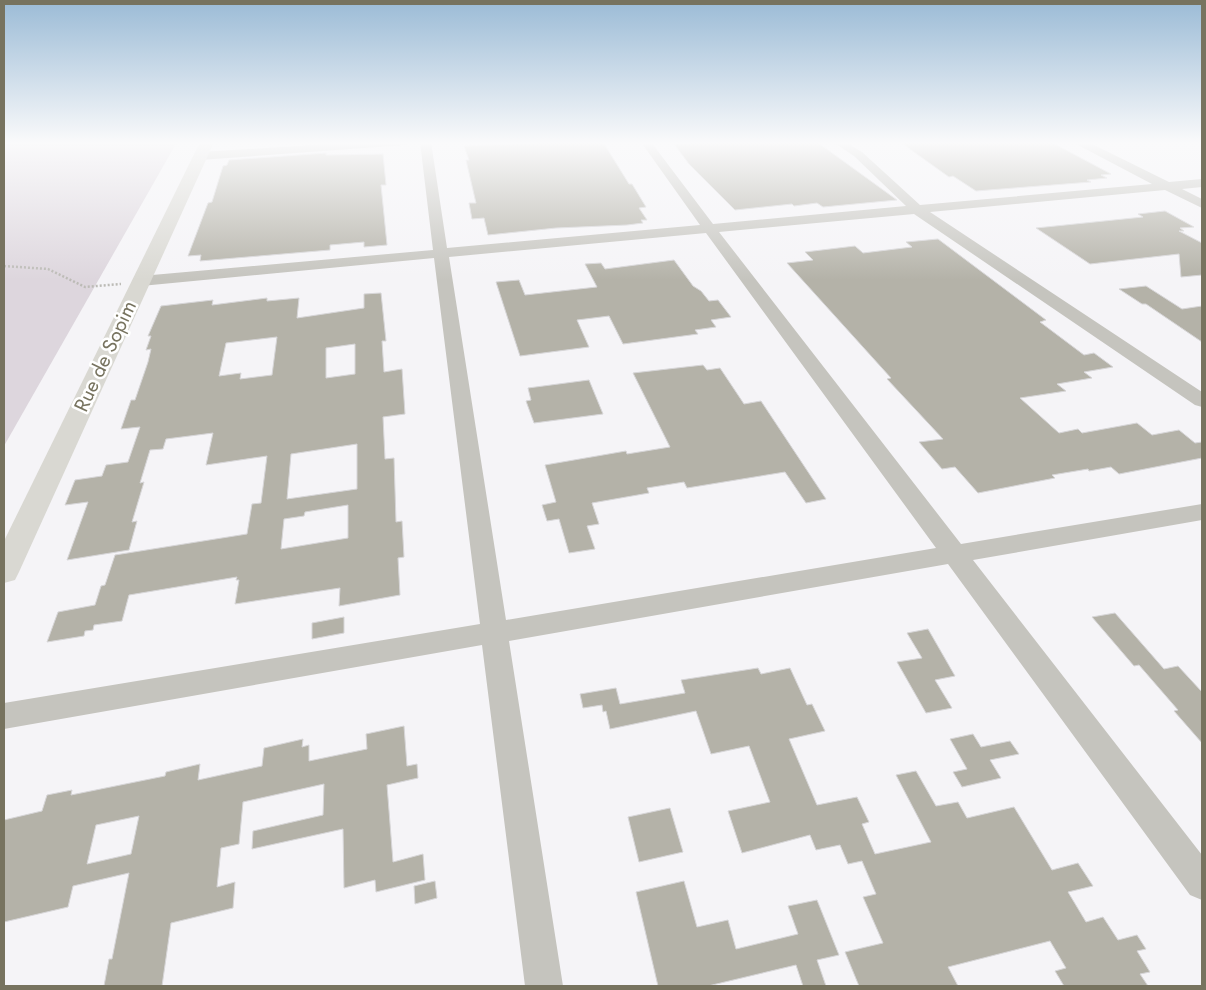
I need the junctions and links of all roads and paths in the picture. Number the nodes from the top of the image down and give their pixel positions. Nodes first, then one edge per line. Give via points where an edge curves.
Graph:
1 (185, 188) edge
2 (432, 188) edge
3 (680, 188) edge
4 (895, 188) edge
5 (1144, 188) edge
6 (1171, 188) edge
7 (1202, 204) edge
8 (918, 210) junction
9 (709, 228) junction
10 (441, 253) junction
11 (4, 266) edge
12 (141, 280) junction
13 (1202, 401) edge
14 (1202, 512) edge
15 (954, 554) junction
16 (4, 572) edge
17 (494, 632) junction
18 (4, 716) edge
19 (1202, 883) edge
20 (544, 986) edge

1 - 12 street, Rue de Sopim
2 - 10 street
3 - 9 street
4 - 8 street
5 - 8 street
6 - 7 street
8 - 9 street
8 - 13 street
9 - 10 street
9 - 15 street
10 - 12 street
10 - 17 street
11 - 12 path via 48,269 85,287
12 - 16 street, Rue de Sopim
14 - 15 street
15 - 17 street
15 - 19 street
17 - 18 street
17 - 20 street

